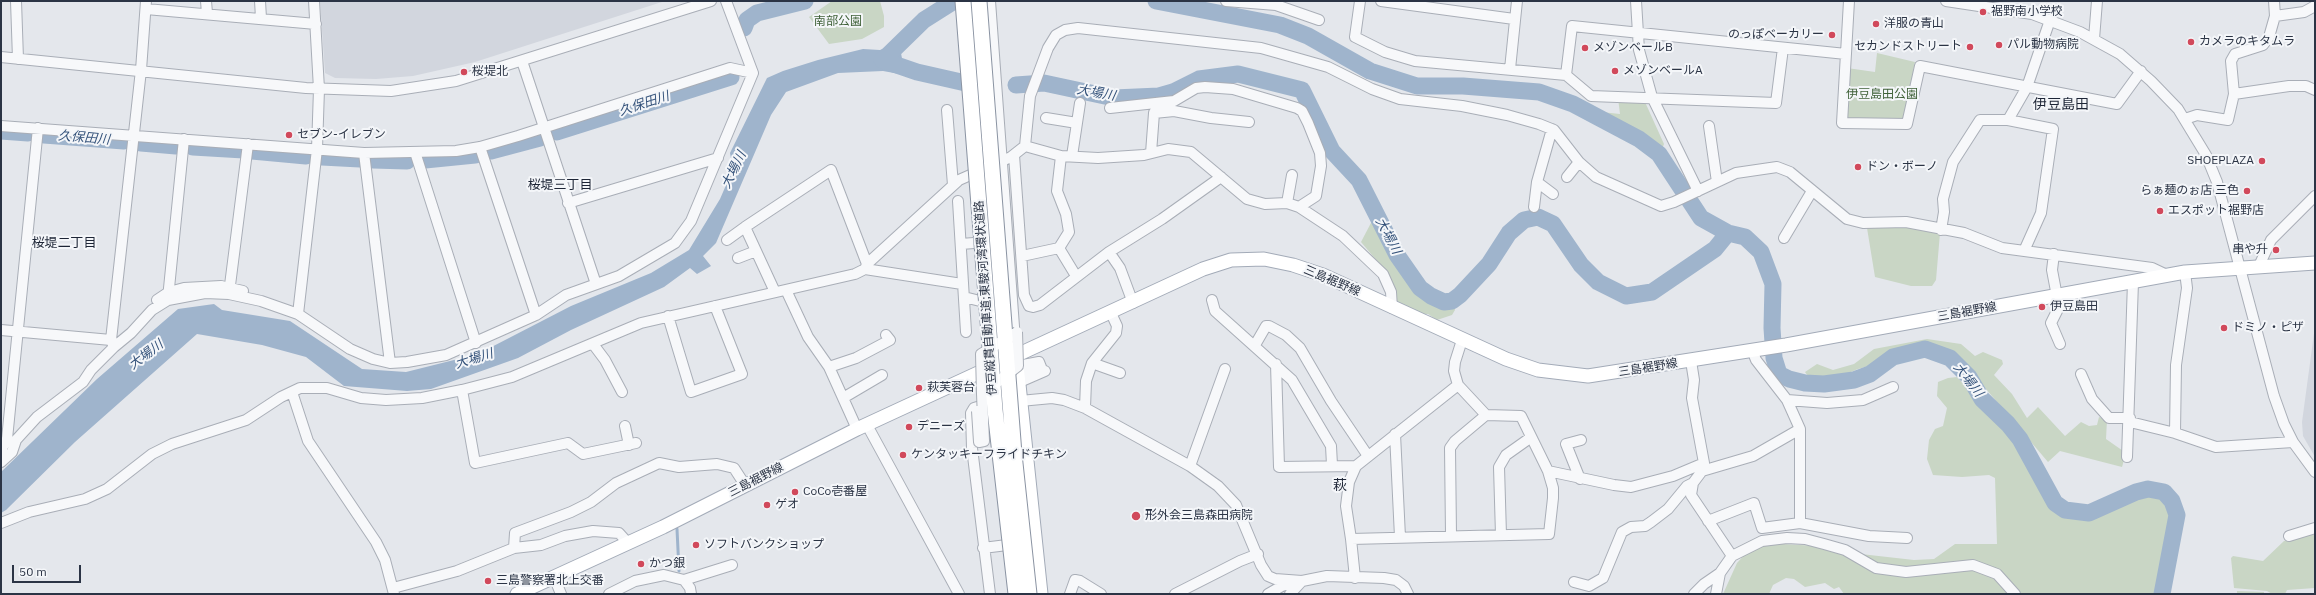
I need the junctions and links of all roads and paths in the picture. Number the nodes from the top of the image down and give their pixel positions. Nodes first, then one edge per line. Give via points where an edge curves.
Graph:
1 (16, 1) edge
2 (206, 1) edge
3 (260, 1) edge
4 (314, 1) edge
5 (711, 1) edge
6 (726, 1) edge
7 (964, 1) edge
8 (968, 1) edge
9 (979, 1) edge
10 (990, 1) edge
11 (1226, 1) edge
12 (1360, 1) edge
13 (1382, 1) edge
14 (1517, 1) edge
15 (1636, 1) edge
16 (1849, 1) edge
17 (1946, 1) edge
18 (2097, 1) edge
19 (2274, 1) edge
20 (146, 5) edge
21 (2315, 6) edge
22 (207, 13) junction
23 (2275, 16) junction
24 (261, 18) junction
25 (1514, 19) junction
26 (1319, 20) dead end
27 (2050, 20) junction
28 (316, 24) junction
29 (1638, 33) junction
30 (2094, 39) junction
31 (1783, 48) junction
32 (1846, 54) junction
33 (1, 57) edge
34 (18, 58) junction
35 (522, 61) junction
36 (141, 70) junction
37 (1510, 70) junction
38 (2141, 72) junction
39 (753, 73) junction
40 (1566, 75) junction
41 (2027, 87) junction
42 (318, 89) junction
43 (2315, 90) edge
44 (2234, 94) junction
45 (1652, 97) junction
46 (1080, 103) dead end
47 (1110, 108) dead end
48 (947, 110) dead end
49 (1046, 118) dead end
50 (2185, 119) junction
51 (2008, 120) junction
52 (1249, 122) dead end
53 (1077, 123) junction
54 (1, 126) edge
55 (1709, 126) dead end
56 (544, 127) junction
57 (38, 128) junction
58 (1552, 129) junction
59 (134, 136) junction
60 (184, 139) junction
61 (248, 144) junction
62 (1025, 146) junction
63 (480, 147) junction
64 (317, 149) junction
65 (415, 152) junction
66 (364, 153) junction
67 (1151, 153) junction
68 (1014, 155) junction
69 (1060, 156) junction
70 (1072, 156) junction
71 (718, 158) junction
72 (1003, 161) junction
73 (1579, 162) junction
74 (981, 169) junction
75 (1292, 175) dead end
76 (1221, 177) junction
77 (1567, 177) dead end
78 (1538, 182) junction
79 (1717, 182) junction
80 (953, 185) junction
81 (1698, 191) junction
82 (1812, 191) junction
83 (1553, 194) dead end
84 (2313, 199) edge
85 (958, 201) dead end
86 (568, 203) junction
87 (1006, 203) junction
88 (1019, 203) junction
89 (1287, 203) junction
90 (1299, 207) junction
91 (1534, 207) dead end
92 (745, 227) junction
93 (1941, 230) junction
94 (1784, 238) dead end
95 (727, 240) dead end
96 (988, 242) junction
97 (961, 244) junction
98 (1059, 248) junction
99 (756, 251) junction
100 (2024, 251) junction
101 (1109, 252) junction
102 (2054, 254) junction
103 (1022, 256) junction
104 (738, 258) dead end
105 (2315, 263) edge
106 (866, 267) junction
107 (2241, 268) junction
108 (2258, 268) junction
109 (2185, 272) junction
110 (1076, 276) junction
111 (2168, 276) junction
112 (2133, 282) junction
113 (596, 284) junction
114 (962, 284) junction
115 (230, 290) junction
116 (786, 290) junction
117 (775, 292) junction
118 (169, 296) junction
119 (2057, 296) junction
120 (964, 297) junction
121 (1212, 300) dead end
122 (1133, 303) junction
123 (992, 304) junction
124 (715, 306) junction
125 (1392, 308) junction
126 (296, 310) junction
127 (1111, 313) junction
128 (536, 316) junction
129 (668, 316) junction
130 (1, 330) edge
131 (16, 332) junction
132 (966, 332) dead end
133 (886, 335) dead end
134 (1462, 340) junction
135 (112, 343) junction
136 (476, 343) junction
137 (593, 344) junction
138 (2060, 344) dead end
139 (1255, 345) junction
140 (1754, 350) junction
141 (1017, 361) junction
142 (1691, 361) junction
143 (390, 363) junction
144 (1092, 363) junction
145 (1276, 364) junction
146 (995, 365) junction
147 (829, 367) junction
148 (1225, 369) dead end
149 (1045, 371) dead end
150 (1120, 372) dead end
151 (2081, 374) dead end
152 (882, 375) dead end
153 (1458, 385) junction
154 (1893, 387) dead end
155 (462, 390) junction
156 (292, 392) junction
157 (622, 392) dead end
158 (982, 394) junction
159 (843, 398) junction
160 (1787, 400) junction
161 (1020, 401) junction
162 (998, 403) junction
163 (1084, 408) junction
164 (977, 411) dead end
165 (1486, 415) junction
166 (2130, 420) junction
167 (625, 426) dead end
168 (862, 427) junction
169 (1800, 429) junction
170 (2175, 433) junction
171 (1395, 434) junction
172 (1530, 438) junction
173 (1581, 440) dead end
174 (2293, 442) junction
175 (1, 450) edge
176 (1368, 456) junction
177 (2127, 457) dead end
178 (1, 462) edge
179 (1332, 465) junction
180 (1190, 466) junction
181 (1356, 466) junction
182 (1703, 467) junction
183 (1548, 471) junction
184 (2315, 472) edge
185 (1580, 479) junction
186 (1693, 483) junction
187 (745, 485) junction
188 (1708, 521) junction
189 (1800, 522) junction
190 (1, 523) edge
191 (1762, 528) junction
192 (2315, 528) edge
193 (1451, 535) junction
194 (1501, 535) junction
195 (2289, 536) dead end
196 (1400, 537) junction
197 (1907, 538) dead end
198 (1352, 539) junction
199 (1764, 540) junction
200 (628, 543) junction
201 (1007, 545) junction
202 (514, 548) junction
203 (983, 548) junction
204 (1258, 554) junction
205 (1732, 556) junction
206 (732, 565) dead end
207 (1720, 573) junction
208 (554, 577) junction
209 (1355, 578) junction
210 (684, 580) junction
211 (1302, 581) junction
212 (1574, 582) dead end
213 (1589, 590) edge
214 (394, 591) edge
215 (517, 594) edge
216 (561, 594) edge
217 (609, 594) edge
218 (691, 594) edge
219 (959, 594) edge
220 (990, 594) edge
221 (1015, 594) edge
222 (1030, 594) edge
223 (1041, 594) edge
224 (1070, 594) edge
225 (1101, 594) edge
226 (1175, 594) edge
227 (1268, 594) edge
228 (1290, 594) edge
229 (1408, 594) edge
230 (1694, 594) edge
231 (1716, 594) edge
232 (2015, 594) edge

1 - 34 street
2 - 22 street
3 - 24 street
4 - 28 street
5 - 35 street
6 - 39 street
7 - 221 highway, 伊豆縦貫自動車道;東駿河湾環状道路, bridge via 994,410
8 - 74 street
9 - 222 highway, 伊豆縦貫自動車道;東駿河湾環状道路, bridge via 1014,454
10 - 72 street
11 - 26 street via 1276,5
12 - 37 street via 1355,37 1385,52 1415,62
13 - 25 street
14 - 25 street
15 - 29 street
16 - 32 street
17 - 27 street via 2009,10
18 - 30 street
19 - 23 street
20 - 22 street
20 - 36 street
21 - 23 street via 2304,12
22 - 24 street
23 - 44 street via 2269,37 2262,45 2235,54 2231,61
24 - 28 street
25 - 37 street
27 - 30 street
27 - 41 street
28 - 42 street
29 - 31 street
29 - 40 street via 1572,26
29 - 45 street via 1639,50
30 - 38 street via 2120,54
31 - 32 street
31 - 45 street via 1776,103
32 - 41 street via 1842,123 1907,124 1920,66
33 - 34 street
34 - 36 street
35 - 42 street via 456,81 391,91
35 - 56 street
36 - 42 street
36 - 59 street
37 - 40 street
38 - 41 street via 2117,104
38 - 50 street
39 - 56 street via 730,68
39 - 71 street
40 - 45 street via 1591,96
41 - 51 street
42 - 64 street
43 - 44 street via 2306,86 2289,86
44 - 50 street via 2228,120 2197,115
45 - 81 street
46 - 53 street
47 - 90 street via 1174,101 1196,88 1211,87 1234,89 1297,108 1302,111 1320,152 1321,166 1316,196
48 - 80 street
49 - 53 street
50 - 107 street via 2212,168
51 - 93 street via 1980,120 1953,162 1943,199
51 - 100 street via 2053,129 2041,213
52 - 67 street via 1174,111 1154,113
53 - 70 street
54 - 57 street
55 - 79 street
56 - 63 street
56 - 86 street
57 - 59 street
57 - 131 street
58 - 62 street via 1478,108 1400,99 1372,89 1328,67 1261,48 1078,28 1065,30 1056,35 1040,70 1030,96
58 - 73 street
58 - 78 street
59 - 60 street
59 - 135 street
60 - 61 street
60 - 118 street
61 - 64 street
61 - 115 street
62 - 68 street
62 - 69 street
63 - 65 street via 456,151
63 - 128 street
64 - 66 street
64 - 126 street
65 - 66 street
65 - 136 street
66 - 143 street
67 - 70 street via 1098,158
67 - 76 street via 1168,149 1191,152
68 - 72 street
68 - 88 street
69 - 70 street
69 - 98 street via 1057,192 1070,232
71 - 86 street
71 - 113 street via 691,221 675,243 619,276
72 - 74 street
72 - 87 street
73 - 77 street
73 - 81 street via 1596,177 1661,206
74 - 80 street
74 - 96 street
75 - 89 street
76 - 89 street via 1256,203
76 - 101 street via 1162,220
78 - 83 street
78 - 91 street
79 - 81 street
79 - 82 street via 1736,173 1777,167 1790,172
80 - 106 street
82 - 93 street via 1847,219 1863,223 1906,222
82 - 94 street
84 - 108 street via 2271,240
85 - 97 street
86 - 113 street
87 - 88 street
87 - 141 street
88 - 103 street
89 - 90 street
90 - 125 street via 1343,236 1383,274 1391,292
92 - 95 street
92 - 99 street
92 - 106 street via 830,170
93 - 100 street via 1964,233 2002,248
96 - 97 street
96 - 123 street
97 - 114 street
98 - 103 street
98 - 110 street
99 - 104 street
99 - 117 street
100 - 102 street
101 - 110 street
101 - 122 street via 1120,268
102 - 111 street via 2152,268
102 - 119 street via 2052,270
103 - 110 street via 1024,295 1029,306 1040,305
105 - 108 main road, 三島裾野線
106 - 114 street
106 - 116 street via 856,274
107 - 108 main road, 三島裾野線
107 - 109 main road, 三島裾野線
107 - 174 street via 2274,396
109 - 111 main road, 三島裾野線
109 - 170 street via 2187,288 2176,365
111 - 112 main road, 三島裾野線
112 - 119 main road, 三島裾野線
112 - 166 street
113 - 128 street via 566,295
114 - 120 street
115 - 118 street
115 - 126 street
116 - 117 street
116 - 147 street via 808,337
117 - 124 street
118 - 135 street via 131,333
119 - 138 street via 2059,307 2051,323
119 - 140 main road, 三島裾野線
120 - 123 street
120 - 132 street
121 - 139 street via 1215,311
122 - 125 main road, 三島裾野線 via 1217,264 1231,260 1264,259 1280,261 1323,275
122 - 127 main road, 三島裾野線
123 - 146 street
124 - 129 street
124 - 129 street via 742,374 691,392
125 - 134 main road, 三島裾野線
126 - 143 street via 350,349
127 - 141 main road, 三島裾野線
127 - 144 street via 1117,326 1116,333
128 - 136 street
129 - 137 street
130 - 131 street
131 - 135 street
131 - 175 street via 7,439
133 - 147 street via 890,340 856,358
134 - 142 main road, 三島裾野線 via 1520,365 1562,374 1600,375
134 - 153 street via 1455,362
135 - 178 street via 83,382 37,417 16,440 12,452
136 - 143 street via 432,358
137 - 155 street via 512,377
137 - 157 street
139 - 145 street
139 - 176 street via 1266,326 1269,326 1286,335 1300,348 1331,401
140 - 142 main road, 三島裾野線
140 - 160 street via 1756,360
141 - 146 main road, 三島裾野線
141 - 149 street via 1039,362 1041,367 1020,378 1022,381
141 - 158 street, bridge
141 - 158 street, bridge via 1019,328 981,354
141 - 161 main road
142 - 182 street via 1694,380 1692,398
144 - 150 street
144 - 163 street via 1086,381
145 - 179 street via 1292,380 1331,446
145 - 179 street via 1279,467
146 - 162 main road
146 - 168 main road, 三島裾野線
147 - 159 street
148 - 180 street
151 - 166 street via 2092,399 2109,418
152 - 159 street
153 - 165 street
153 - 171 street
154 - 160 street via 1863,400 1827,403
155 - 156 street via 422,398 386,400 361,398 327,388 300,388
155 - 167 street via 475,463 568,442 583,454 633,444
156 - 190 street via 246,420 172,444 152,454 107,489 85,499 29,512
156 - 214 street via 308,441 376,542 385,560
158 - 164 street, bridge via 984,440 979,442
159 - 168 street
160 - 169 street
161 - 163 street via 1052,398
161 - 223 main road
162 - 201 main road
162 - 203 street via 977,406 970,413
163 - 180 street
165 - 172 street via 1521,416
165 - 193 street via 1450,448
166 - 170 street
166 - 177 street
168 - 187 main road, 三島裾野線
168 - 219 street
169 - 182 street via 1753,456
169 - 189 street
170 - 174 street via 2216,447
171 - 176 street
171 - 196 street
172 - 183 street
172 - 194 street via 1506,455 1499,467
173 - 185 street via 1566,444
174 - 184 street
176 - 181 street
179 - 181 street
180 - 204 street via 1218,486 1236,505
181 - 198 street via 1349,482 1346,506
182 - 185 street via 1631,487
182 - 186 street
183 - 185 street
183 - 194 street via 1553,488 1549,534
186 - 188 street via 1691,494
186 - 213 street via 1686,486 1668,509 1651,522 1622,532 1606,574
187 - 200 main road, 三島裾野線
187 - 202 street via 734,468 717,464 680,467 659,463 616,483 591,502 571,512 514,533
188 - 191 street via 1754,503
188 - 205 street
189 - 191 street
189 - 197 street via 1869,536
191 - 199 street
192 - 195 street
193 - 194 street
193 - 196 street
196 - 198 street
198 - 209 street
199 - 205 street
199 - 232 street via 1805,539 1844,550 1876,568 1906,572 1973,565 1997,574
200 - 202 street via 619,533 593,531 565,536 541,545
200 - 208 main road, 三島裾野線
201 - 203 street
201 - 221 main road
202 - 214 street via 457,572
203 - 220 street
204 - 211 street via 1268,576
204 - 226 street
205 - 207 street
206 - 210 street
207 - 230 street
207 - 231 street
208 - 215 main road, 三島裾野線
208 - 216 street
209 - 211 street via 1328,576
209 - 229 street via 1396,580 1404,586
210 - 217 street via 670,576 654,576 635,581
210 - 218 street
211 - 227 street via 1282,586
211 - 228 street
212 - 213 street
224 - 225 street via 1075,580 1080,580

